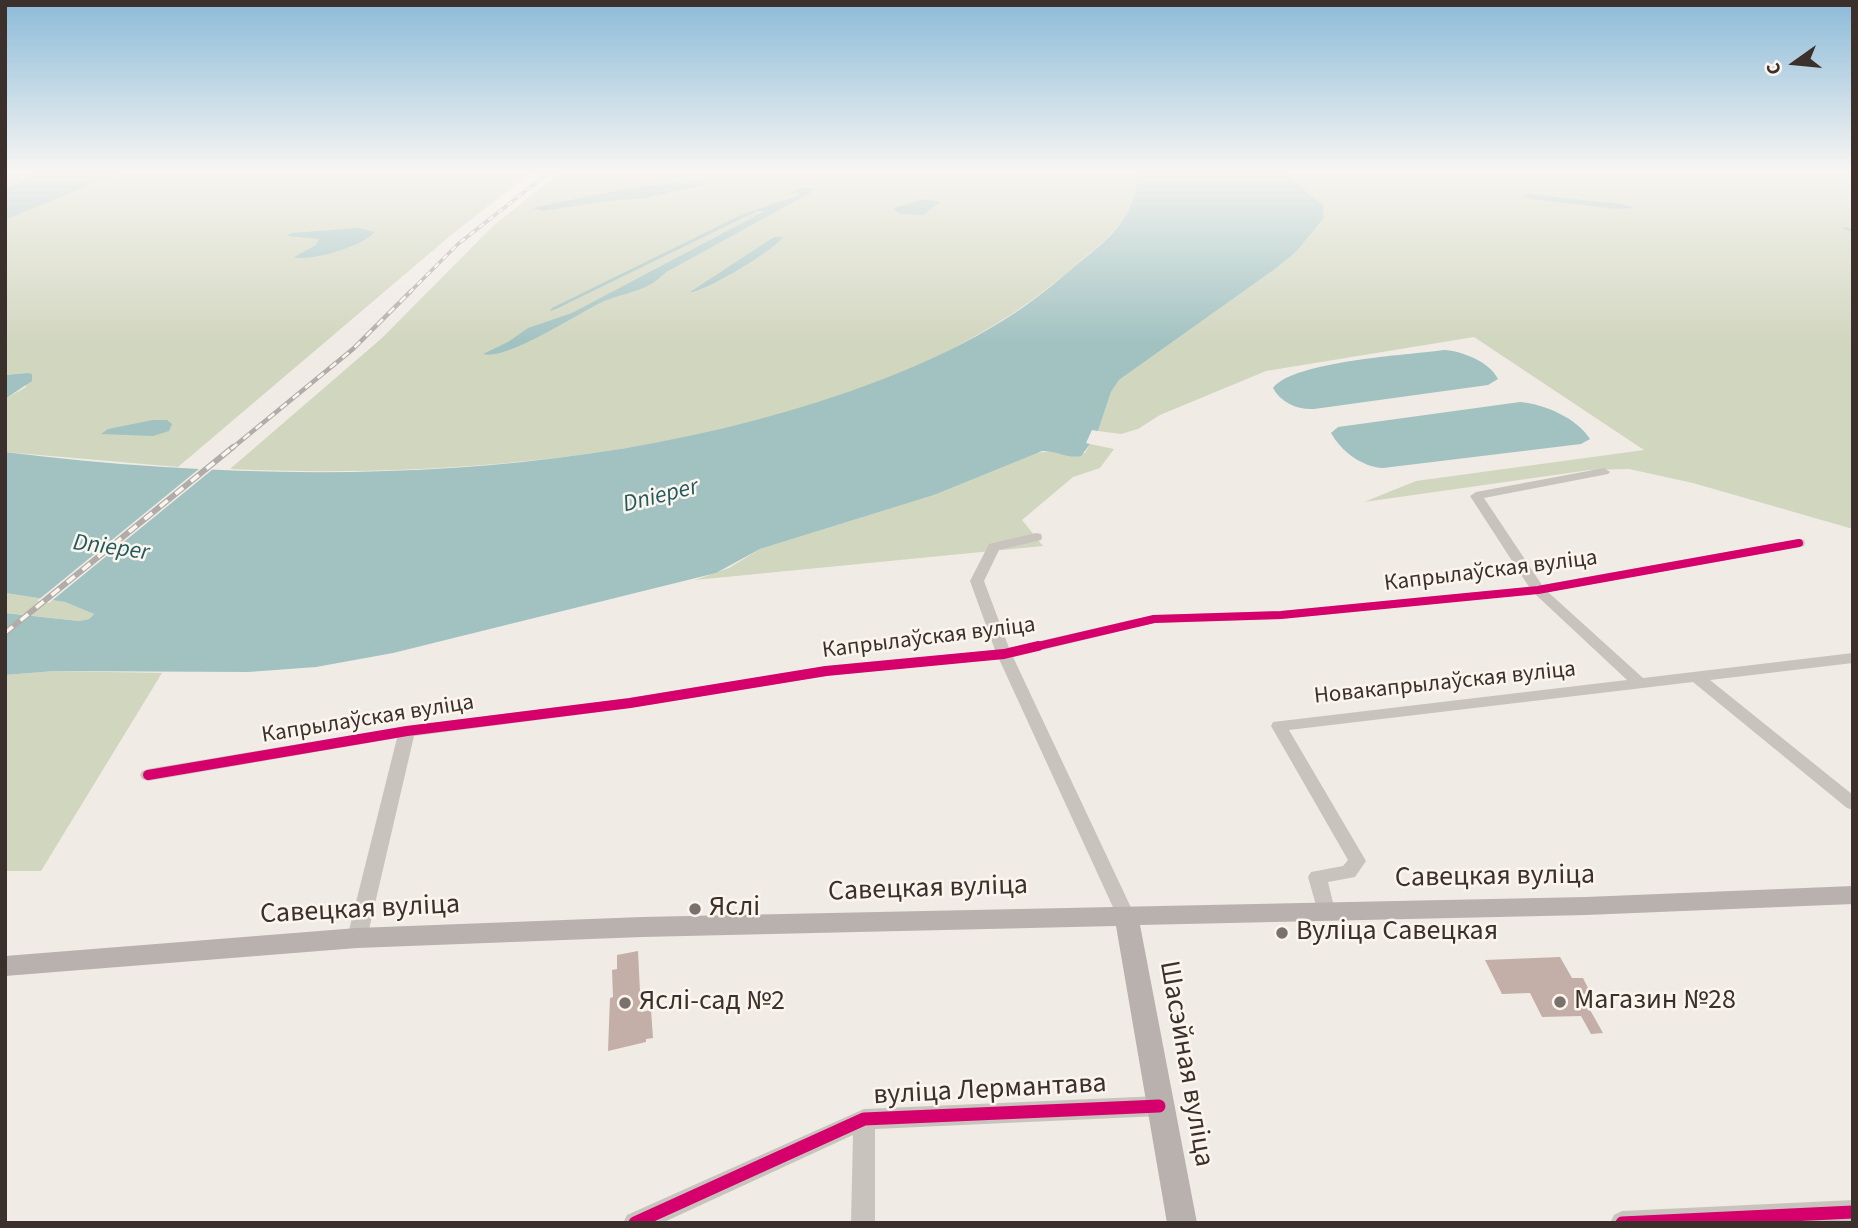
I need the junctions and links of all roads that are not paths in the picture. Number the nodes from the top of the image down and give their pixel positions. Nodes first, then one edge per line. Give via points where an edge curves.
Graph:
1 (1604, 472) dead end
2 (1036, 537) dead end
3 (1799, 543) dead end
4 (1538, 590) junction
5 (1004, 654) junction
6 (1853, 658) edge
7 (1697, 677) junction
8 (1641, 684) junction
9 (407, 731) junction
10 (148, 775) dead end
11 (1853, 804) edge
12 (1853, 895) edge
13 (1326, 911) junction
14 (1126, 916) junction
15 (358, 938) junction
16 (5, 966) edge
17 (1159, 1106) junction
18 (864, 1119) junction
19 (1853, 1212) edge
20 (635, 1223) edge
21 (863, 1223) edge
22 (1182, 1223) edge
23 (1622, 1223) edge

1 - 4 street via 1476,496
2 - 5 street via 994,547 976,581
3 - 4 street, Капрылаўская вуліца
4 - 5 street, Капрылаўская вуліца via 1281,615 1154,620
4 - 8 street
5 - 9 street, Капрылаўская вуліца via 826,671 629,703
5 - 14 street
6 - 7 street, Новакапрылаўская вуліца
7 - 8 street, Новакапрылаўская вуліца
7 - 11 street
8 - 13 street, Новакапрылаўская вуліца via 1279,726 1357,861 1349,872 1317,877
9 - 10 street, Капрылаўская вуліца
9 - 15 street
12 - 13 main road, Савецкая вуліца
13 - 14 main road, Савецкая вуліца
14 - 15 main road, Савецкая вуліца
14 - 17 main road, Шасэйная вуліца
15 - 16 main road, Савецкая вуліца
17 - 18 street, вуліца Лермантава
17 - 22 main road, Шасэйная вуліца
18 - 20 street, вуліца Лермантава
18 - 21 street
19 - 23 street

